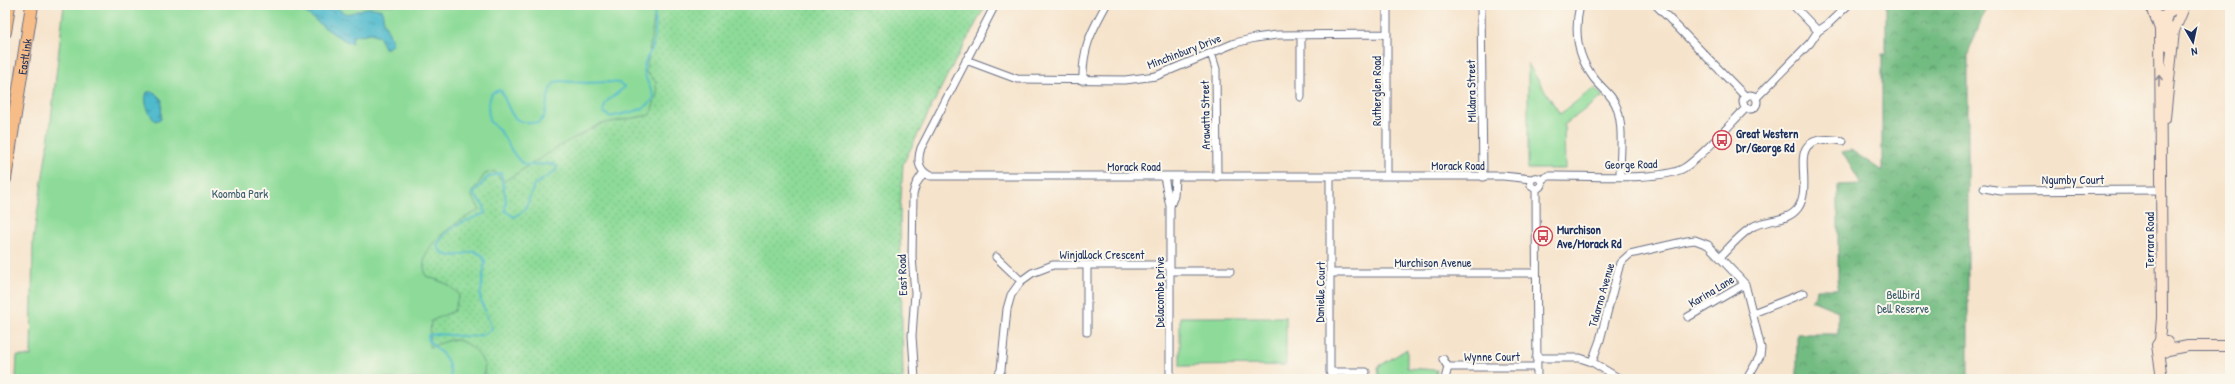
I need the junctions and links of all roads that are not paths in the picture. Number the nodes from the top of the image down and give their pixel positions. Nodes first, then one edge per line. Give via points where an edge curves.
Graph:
1 (9, 5) edge
2 (32, 5) edge
3 (996, 5) edge
4 (1106, 5) edge
5 (1387, 5) edge
6 (1481, 5) edge
7 (1580, 5) edge
8 (1656, 5) edge
9 (1793, 5) edge
10 (1848, 5) edge
11 (2184, 5) edge
12 (2153, 8) edge
13 (2168, 12) edge
14 (1818, 31) junction
15 (5, 32) edge
16 (1387, 34) junction
17 (1301, 35) junction
18 (1210, 53) junction
19 (966, 60) junction
20 (2170, 62) junction
21 (1084, 81) junction
22 (1746, 96) junction
23 (1301, 97) dead end
24 (1756, 98) junction
25 (1746, 108) junction
26 (1843, 141) dead end
27 (2162, 162) junction
28 (924, 172) junction
29 (1620, 175) junction
30 (1387, 176) junction
31 (1483, 176) junction
32 (1164, 177) junction
33 (1175, 177) junction
34 (1217, 177) junction
35 (1330, 177) junction
36 (1532, 179) junction
37 (5, 180) edge
38 (1541, 180) junction
39 (1984, 188) dead end
40 (1536, 189) junction
41 (2162, 190) junction
42 (1170, 206) junction
43 (996, 257) dead end
44 (1720, 257) junction
45 (1087, 265) junction
46 (1170, 268) junction
47 (1230, 271) dead end
48 (1331, 273) junction
49 (1536, 273) junction
50 (1021, 281) junction
51 (1744, 284) junction
52 (1804, 293) dead end
53 (1753, 313) junction
54 (1688, 317) dead end
55 (1087, 332) dead end
56 (2165, 346) junction
57 (2230, 346) edge
58 (1536, 358) junction
59 (1443, 359) dead end
60 (1592, 362) junction
61 (1448, 367) junction
62 (1536, 367) junction
63 (1366, 372) dead end
64 (2162, 375) edge
65 (915, 379) edge
66 (996, 379) edge
67 (1170, 379) edge
68 (1445, 379) edge
69 (1536, 379) edge
70 (1620, 379) edge
71 (1747, 379) edge

1 - 15 highway, EastLink
2 - 37 highway, EastLink
3 - 19 street
4 - 21 street via 1088,38 1083,60
5 - 16 street, Rutherglen Road
6 - 31 street, Mildara Street
7 - 29 street via 1576,28 1578,47 1593,78 1607,92 1617,108 1620,122
8 - 22 street
9 - 14 street
10 - 14 street via 1828,26
11 - 13 main road
11 - 20 main road, Terrara Road via 2176,24
12 - 13 main road via 2161,18
27 -> 12 main road, Terrara Road via 2160,29
13 - 20 main road, Terrara Road
14 - 24 street via 1810,43
16 - 17 street, Minchinbury Drive
16 - 30 street, Rutherglen Road
17 - 18 street, Minchinbury Drive via 1255,38
17 - 23 street
18 - 21 street, Minchinbury Drive via 1156,76
18 - 34 street, Arawatta Street via 1216,70
19 - 21 street, Minchinbury Drive via 1017,79
19 - 28 street via 921,148 918,162
20 - 27 main road, Terrara Road
22 - 24 street
22 - 25 street via 1743,102
24 - 25 street via 1756,107 1750,110
25 - 29 street, George Road via 1684,167 1673,173
26 - 44 street via 1819,140 1810,144 1802,160 1804,193 1798,208 1783,218 1752,227
27 - 41 main road, Terrara Road
28 - 32 street, Morack Road via 935,177
28 - 65 street, East Road via 916,184 912,200 915,293 912,336
29 - 38 street, George Road via 1548,176
30 - 31 street, Morack Road
30 - 35 street, Morack Road
31 - 36 street, Morack Road
32 - 33 street, Morack Road
32 - 42 street, Delacombe Drive
33 - 34 street, Morack Road
33 - 42 street, Delacombe Drive via 1174,196
34 - 35 street, Morack Road
35 - 48 street, Danielle Court
36 - 38 street
36 - 40 street via 1531,184
38 - 40 street via 1541,187
39 - 41 street, Ngumby Court via 2001,191
40 - 49 street
41 - 56 main road, Terrara Road via 2162,318
42 - 46 street, Delacombe Drive
43 - 50 street
44 - 51 street, Talarno Avenue
44 - 60 street, Talarno Avenue via 1708,245 1695,240 1630,254 1617,270
45 - 46 street, Winjallock Crescent
45 - 50 street, Winjallock Crescent via 1053,265 1032,273
45 - 55 street
46 - 47 street, Winjallock Crescent
46 - 67 street, Delacombe Drive
48 - 49 street, Murchison Avenue
48 - 63 street, Danielle Court via 1330,372
49 - 58 street
50 - 66 street, Winjallock Crescent via 1011,296 1007,309 1001,370
51 - 53 street, Talarno Avenue
51 - 54 street, Karina Lane
52 - 53 street
53 - 71 street, Talarno Avenue via 1761,348 1760,356
56 - 57 main road
56 - 64 main road, Terrara Road
58 - 60 street via 1580,358
58 - 62 street
59 - 61 street, Wynne Court
60 - 70 street
61 - 62 street, Wynne Court
61 - 68 street, Wynne Court
62 - 69 street

